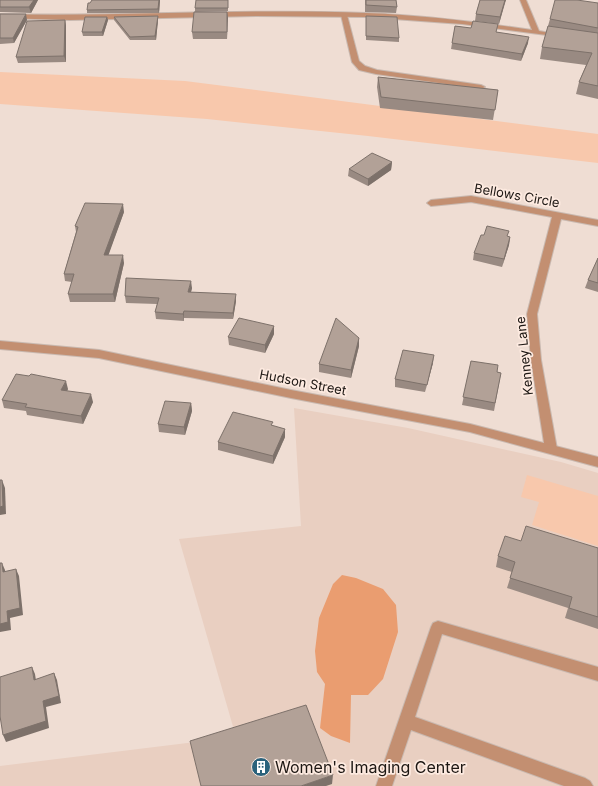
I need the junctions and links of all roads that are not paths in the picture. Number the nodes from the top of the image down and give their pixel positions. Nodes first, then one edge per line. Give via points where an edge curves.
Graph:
1 (523, 0) edge
2 (344, 15) junction
3 (0, 16) edge
4 (536, 32) junction
5 (566, 37) edge
6 (481, 87) edge
7 (431, 203) dead end
8 (557, 215) junction
9 (598, 223) edge
10 (0, 345) edge
11 (551, 449) junction
12 (598, 462) edge
13 (598, 674) edge
14 (406, 721) junction
15 (384, 786) edge
16 (585, 786) edge

1 - 4 street
2 - 3 street via 70,18
2 - 4 street via 448,21
2 - 6 street via 356,62 362,68
4 - 5 street
7 - 8 street, Bellows Circle via 471,199
8 - 9 street, Bellows Circle
8 - 11 street, Kenney Lane via 532,314 536,360
10 - 11 street, Hudson Street via 99,354 470,428
11 - 12 street, Hudson Street
13 - 14 street via 438,627
14 - 15 street
14 - 16 street

